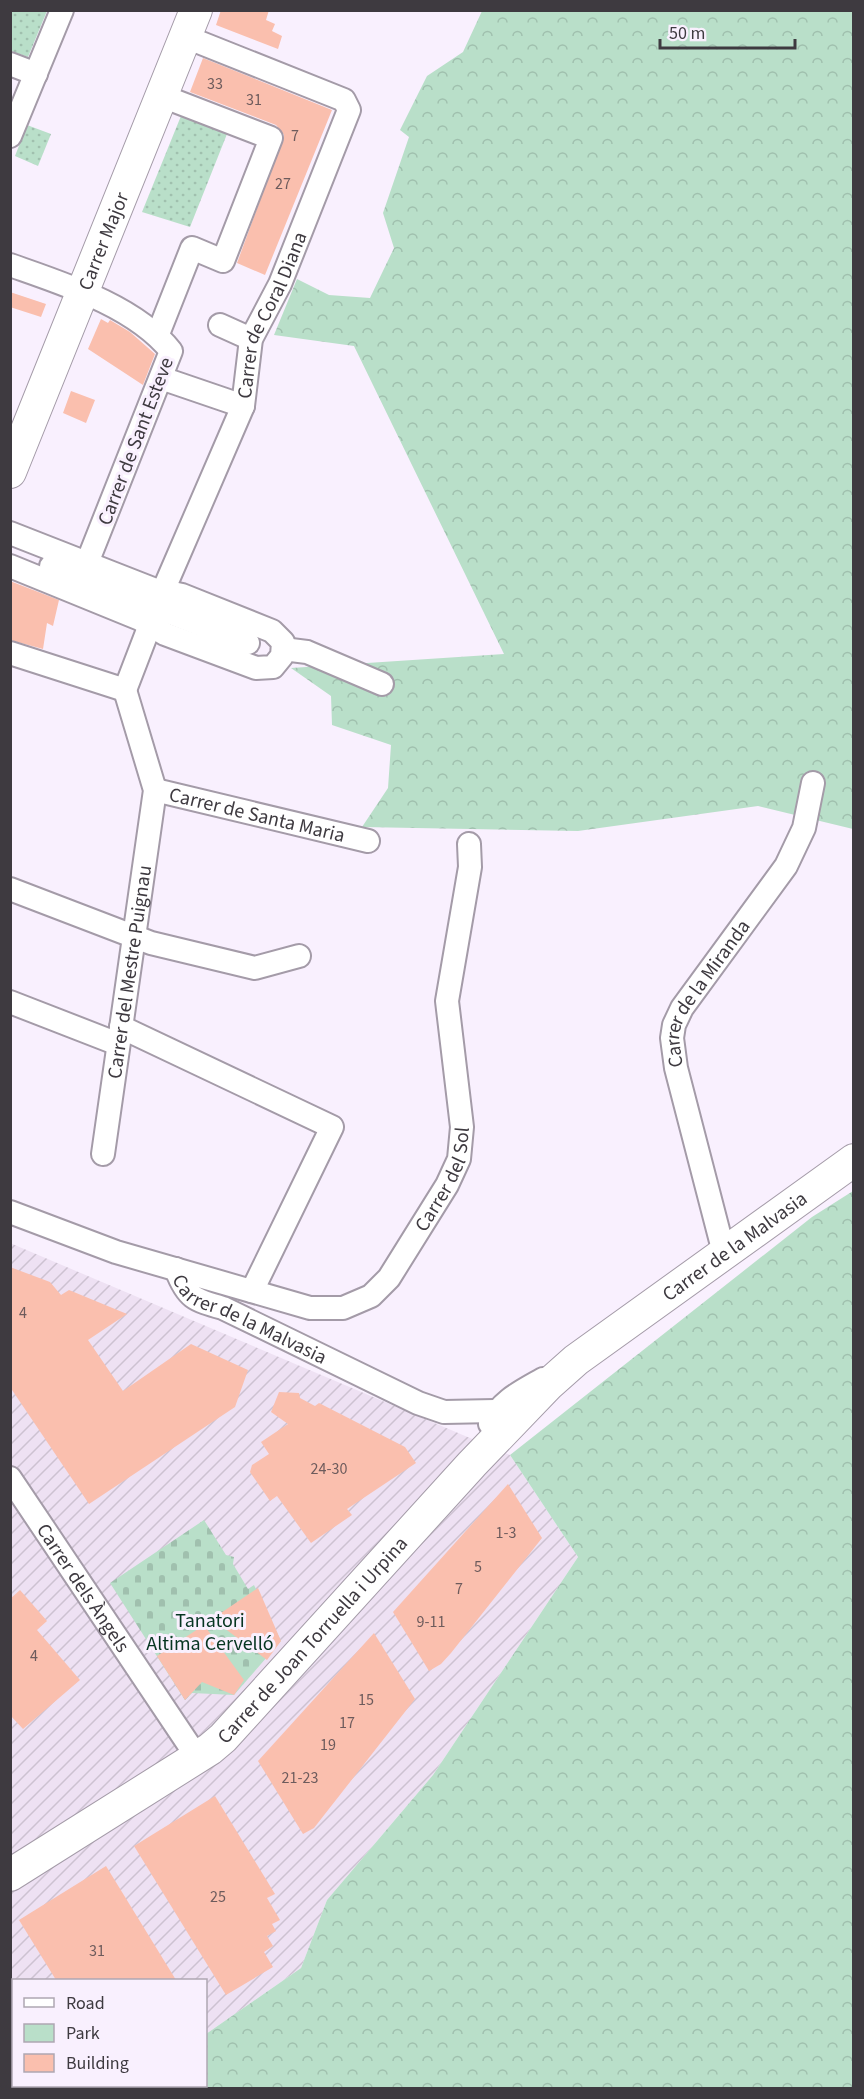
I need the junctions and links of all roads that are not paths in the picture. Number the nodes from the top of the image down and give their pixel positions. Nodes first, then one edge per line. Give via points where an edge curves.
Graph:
1 (63, 10) edge
2 (191, 24) edge
3 (10, 64) edge
4 (36, 74) junction
5 (162, 96) junction
6 (10, 136) edge
7 (10, 265) edge
8 (84, 292) junction
9 (220, 325) dead end
10 (158, 334) junction
11 (251, 339) junction
12 (161, 378) junction
13 (243, 406) junction
14 (10, 472) edge
15 (10, 532) edge
16 (10, 549) edge
17 (87, 563) junction
18 (10, 566) edge
19 (159, 609) junction
20 (248, 644) dead end
21 (283, 649) junction
22 (10, 653) edge
23 (382, 684) dead end
24 (125, 690) junction
25 (813, 783) dead end
26 (155, 790) junction
27 (368, 841) dead end
28 (468, 844) dead end
29 (10, 889) edge
30 (135, 937) junction
31 (299, 956) dead end
32 (10, 1002) edge
33 (120, 1035) junction
34 (103, 1154) dead end
35 (854, 1160) edge
36 (10, 1212) edge
37 (724, 1253) junction
38 (176, 1269) junction
39 (252, 1291) junction
40 (576, 1360) junction
41 (495, 1411) junction
42 (472, 1464) junction
43 (10, 1478) edge
44 (197, 1757) junction
45 (10, 1875) edge

1 - 4 street
2 - 5 street, Carrer Major
2 - 11 street, Carrer de Coral Diana via 348,104 280,284
3 - 4 street
4 - 6 street
5 - 8 street, Carrer Major
5 - 10 street via 271,138 224,261 192,248
7 - 8 street, Carrer de Sant Esteve
8 - 10 street, Carrer de Sant Esteve
8 - 14 street, Carrer Major
9 - 11 street
10 - 12 street, Carrer de Sant Esteve via 171,351
11 - 13 street, Carrer de Coral Diana
12 - 13 street
12 - 17 street, Carrer de Sant Esteve
13 - 19 street, Carrer de Coral Diana
15 - 17 street
16 - 19 street
17 - 19 street
18 - 19 street
19 - 20 street
19 - 21 street via 182,595 272,631 280,638
19 - 21 street via 165,634 256,668 273,667
19 - 24 street, Carrer de Coral Diana
21 - 23 street via 307,652
22 - 24 street
24 - 26 street, Carrer de Santa Maria
25 - 37 street, Carrer de la Miranda via 804,828 786,866 709,968 674,1025 676,1068
26 - 27 street, Carrer de Santa Maria
26 - 30 street, Carrer del Mestre Puignau
28 - 39 street, Carrer del Sol via 470,867 447,1001 462,1127 454,1172 388,1278 362,1302 325,1310
29 - 30 street
30 - 31 street via 255,968
30 - 33 street, Carrer del Mestre Puignau
32 - 33 street
33 - 34 street, Carrer del Mestre Puignau
33 - 39 street via 332,1127
35 - 37 street, Carrer de la Malvasia
36 - 38 street, Carrer de la Malvasia via 116,1252
37 - 40 street, Carrer de la Malvasia
38 - 39 street, Carrer del Sol
38 - 41 street, Carrer de la Malvasia via 191,1297 223,1308 418,1403 444,1412
40 - 41 street, Carrer de la Malvasia
40 - 42 street, Carrer de Joan Torruella i Urpina
41 - 42 street, Carrer de la Malvasia
42 - 44 street, Carrer de Joan Torruella i Urpina via 223,1738
43 - 44 street, Carrer dels Àngels
44 - 45 street, Carrer de Joan Torruella i Urpina

